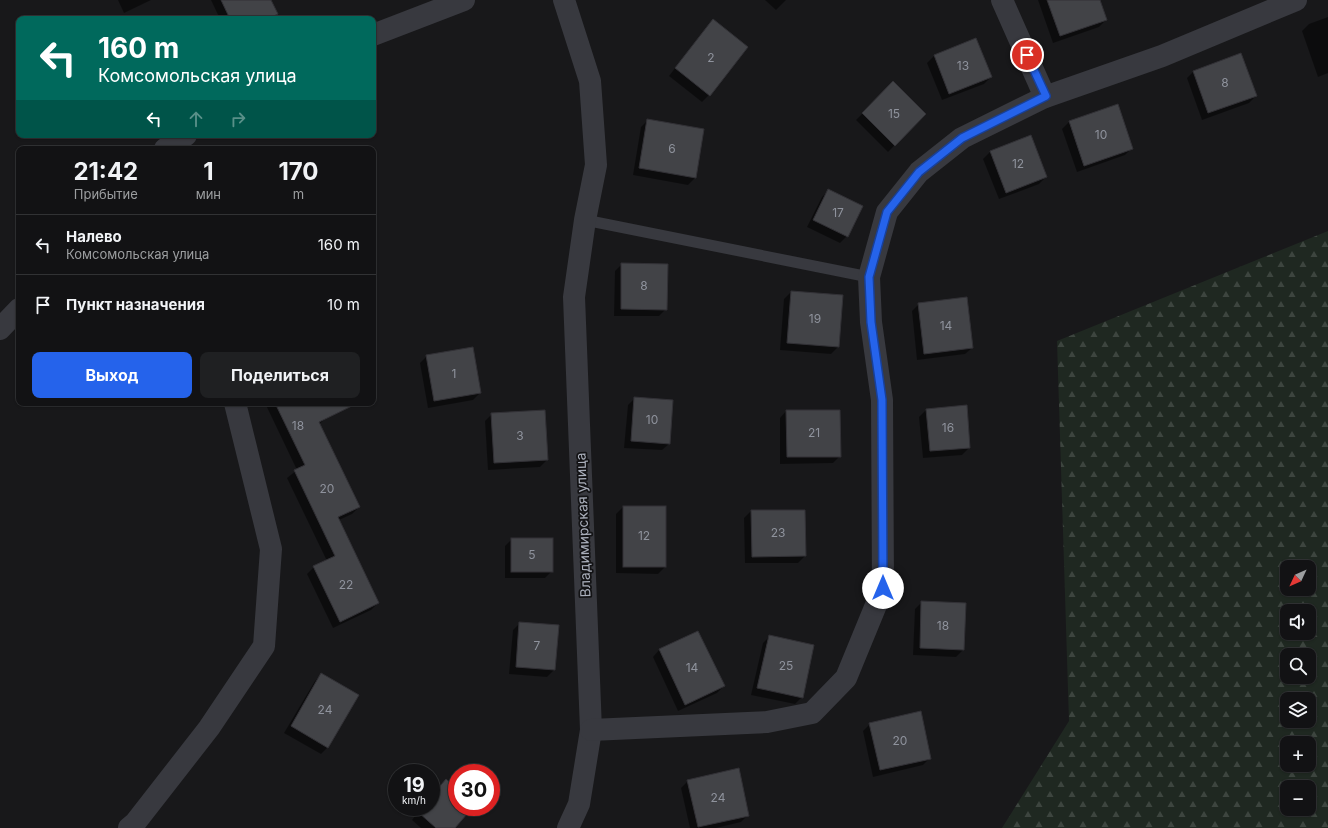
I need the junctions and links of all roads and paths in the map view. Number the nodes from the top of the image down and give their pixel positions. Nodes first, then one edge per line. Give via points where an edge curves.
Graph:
1 (464, 0) edge
2 (564, 0) edge
3 (1002, 0) edge
4 (1296, 0) edge
5 (376, 34) edge
6 (1046, 96) junction
7 (182, 138) edge
8 (170, 146) edge
9 (586, 220) junction
10 (869, 277) junction
11 (16, 312) edge
12 (0, 329) edge
13 (236, 406) edge
14 (591, 730) junction
15 (134, 826) edge
16 (568, 828) edge

1 - 5 street
2 - 9 street, Владимирская улица via 590,82 596,165
3 - 6 street
4 - 6 street via 1162,56
6 - 10 street via 962,138 919,172 887,212
7 - 8 street
9 - 10 lane
9 - 14 street, Владимирская улица via 574,297
10 - 14 street via 871,322 882,400 883,588 846,678 812,713 766,722
11 - 12 street
13 - 15 street via 271,549 264,646 209,728
14 - 16 street, Владимирская улица via 579,804

